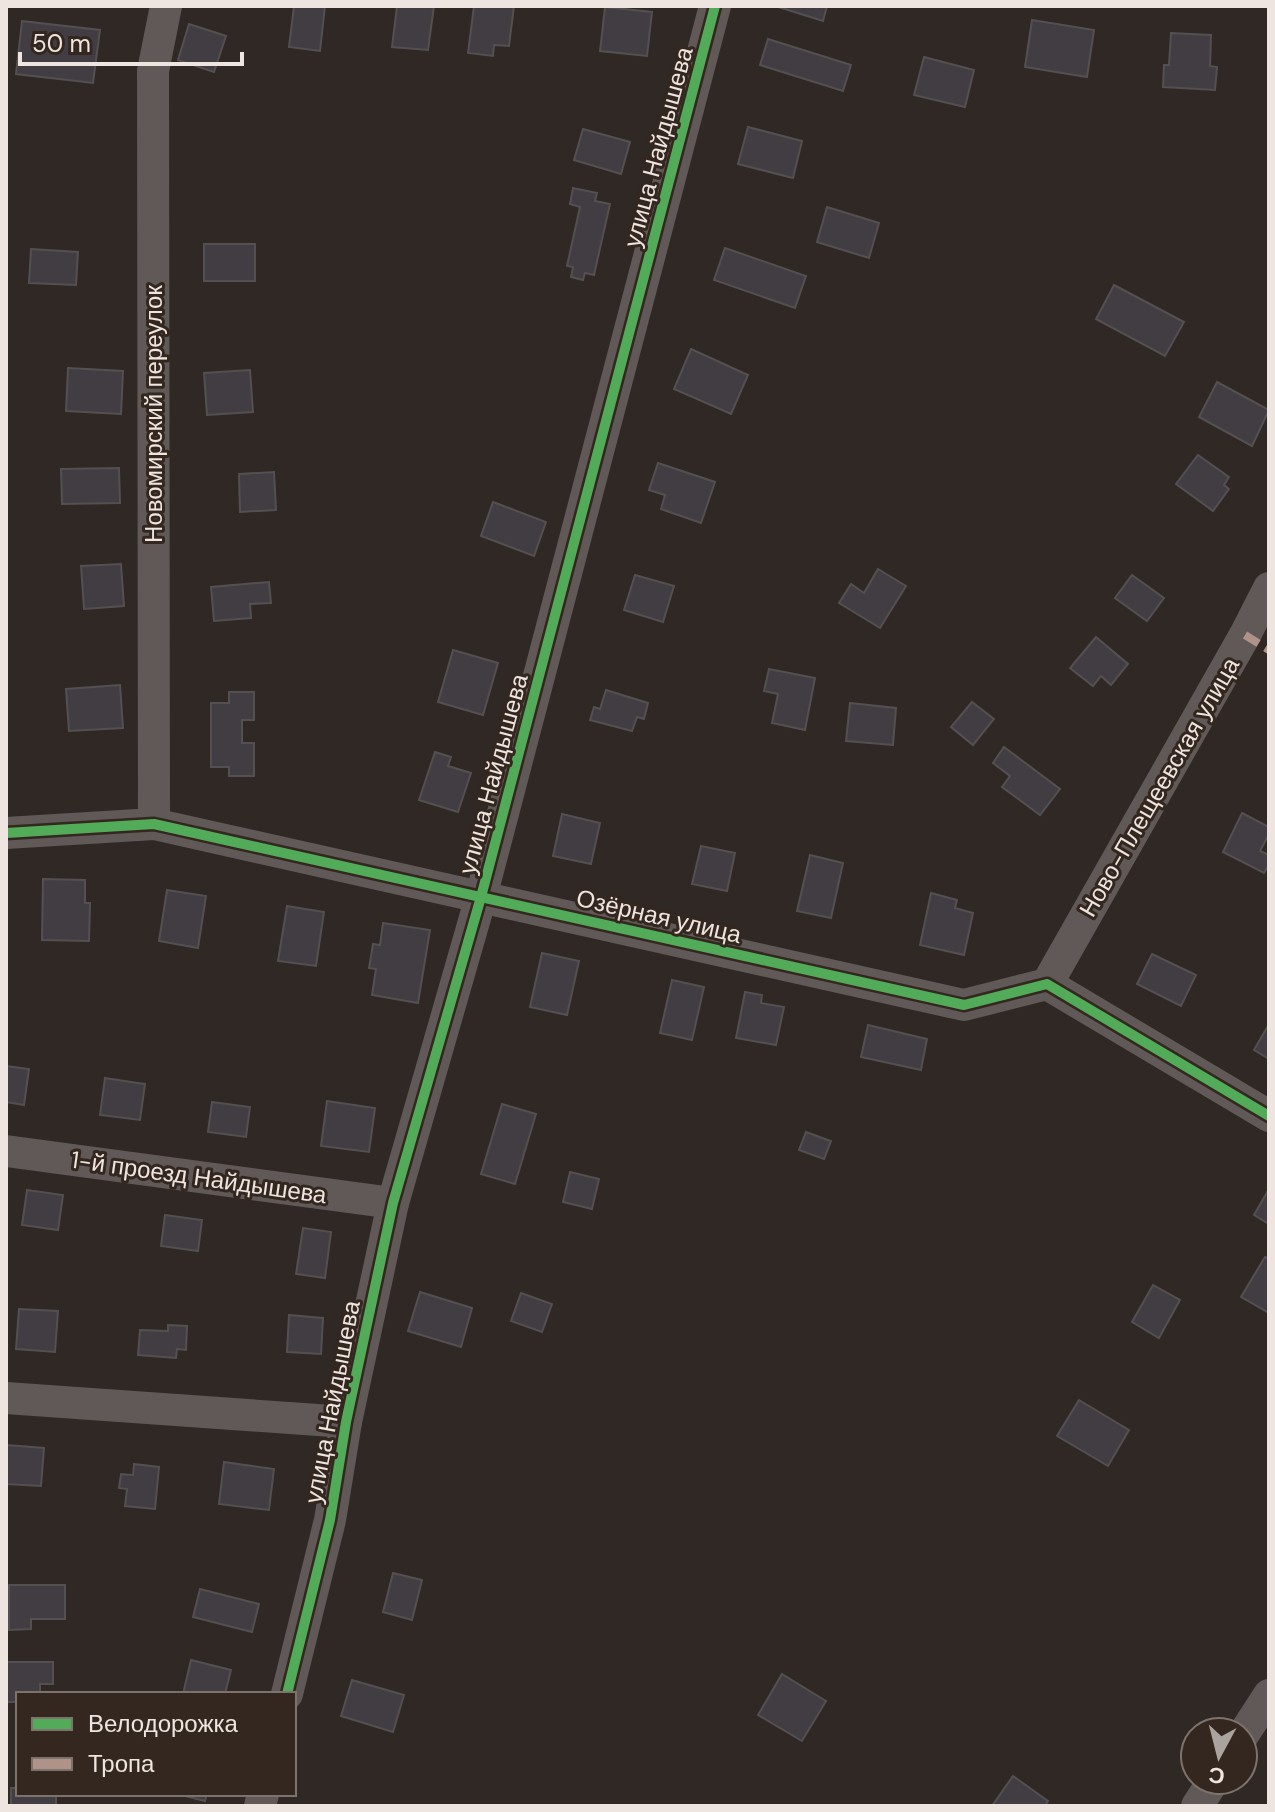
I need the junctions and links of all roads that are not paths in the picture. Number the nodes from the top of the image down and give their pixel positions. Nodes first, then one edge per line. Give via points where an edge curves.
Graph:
1 (166, 6) edge
2 (715, 6) edge
3 (1269, 588) edge
4 (154, 824) junction
5 (6, 833) edge
6 (481, 897) junction
7 (1047, 984) junction
8 (1269, 1116) edge
9 (6, 1151) edge
10 (393, 1203) junction
11 (6, 1398) edge
12 (346, 1422) junction
13 (287, 1692) edge
14 (1269, 1695) edge
15 (1255, 1716) edge

1 - 4 street, Новомирский переулок via 153,71
2 - 6 street, улица Найдышева
3 - 7 street, Ново-Плещеевская улица
4 - 5 street, Озёрная улица
4 - 6 street, Озёрная улица
6 - 7 street, Озёрная улица via 964,1005
6 - 10 street, улица Найдышева
7 - 8 street
9 - 10 street, 1-й проезд Найдышева
10 - 12 street, улица Найдышева
11 - 12 street
12 - 13 street, улица Найдышева via 330,1520
14 - 15 street

